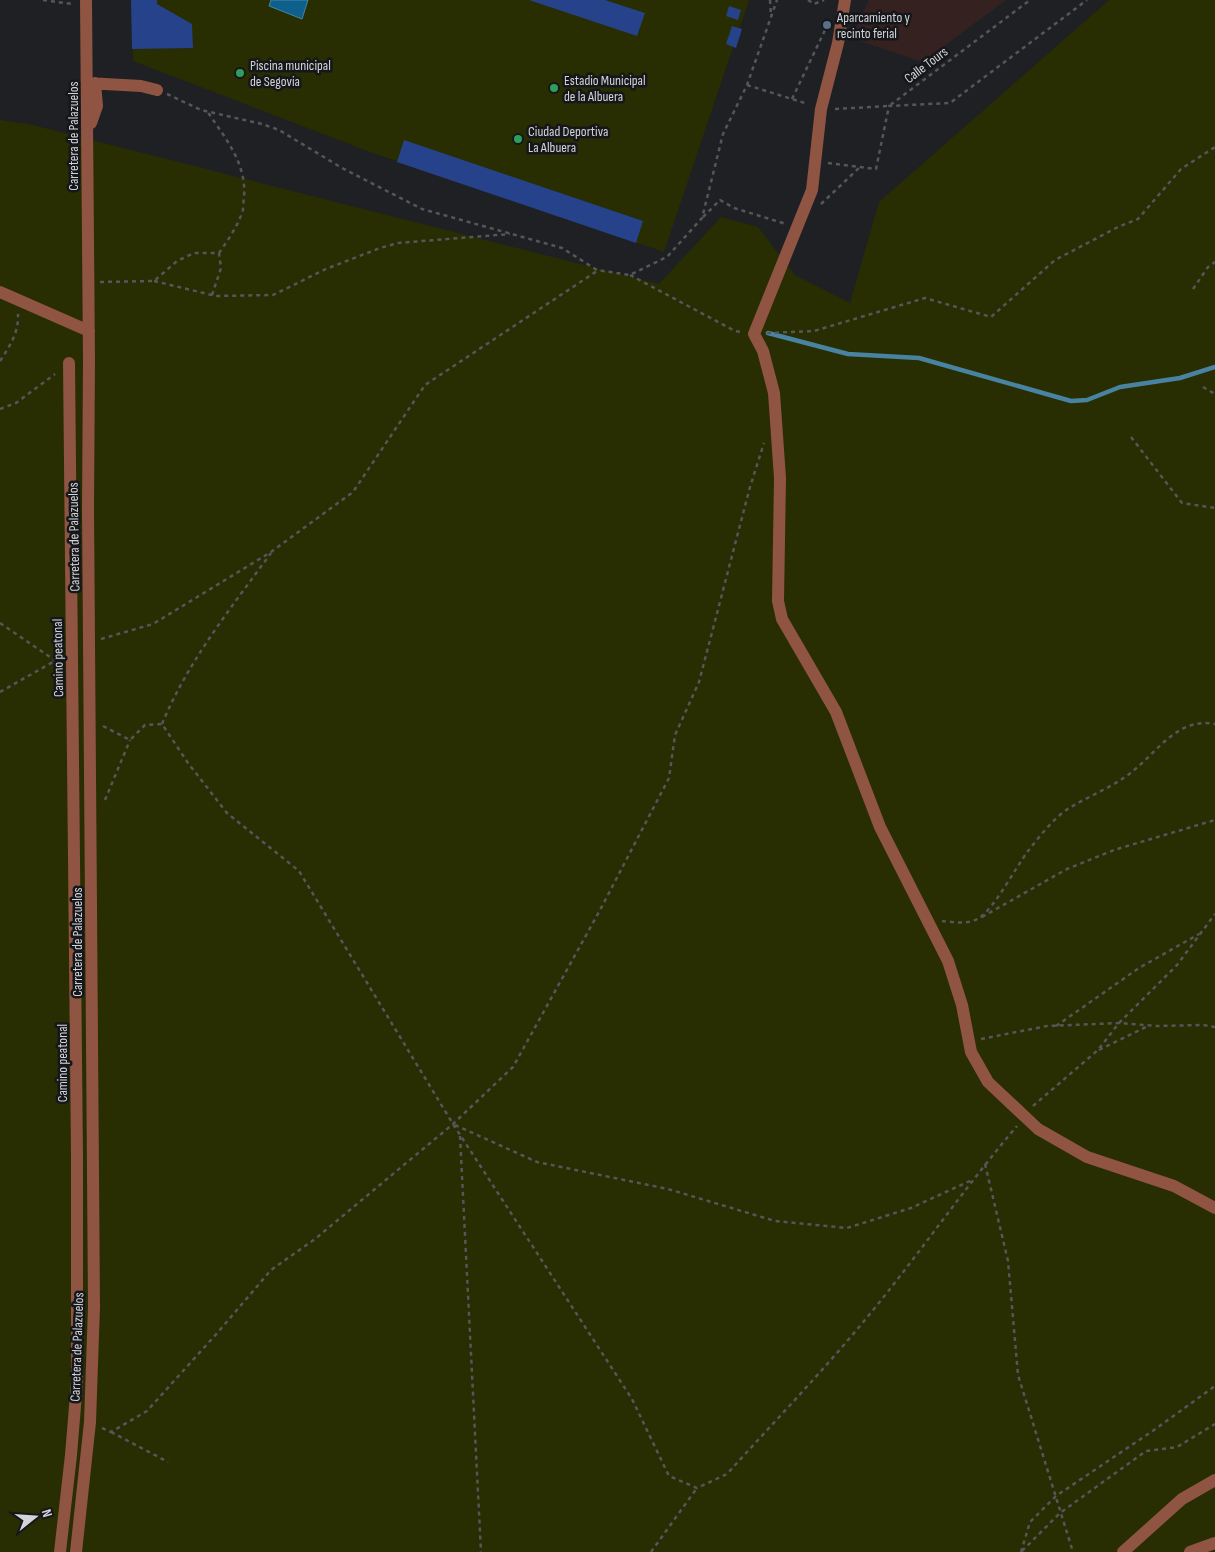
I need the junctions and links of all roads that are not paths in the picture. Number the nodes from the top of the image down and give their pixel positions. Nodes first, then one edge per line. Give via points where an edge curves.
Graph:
1 (86, 0) edge
2 (844, 0) edge
3 (91, 83) junction
4 (157, 90) road end
5 (0, 292) edge
6 (89, 331) junction
7 (69, 364) road end
8 (1215, 1208) edge
9 (1215, 1480) edge
10 (1215, 1543) edge
11 (60, 1552) edge
12 (76, 1552) edge
13 (1123, 1552) edge
14 (1190, 1552) edge

1 - 3 street, Carretera de Palazuelos
2 - 8 street via 838,43 821,109 812,190 754,334 763,351 774,392 780,478 778,601 782,619 836,712 880,827 948,961 962,1005 971,1052 988,1082 1038,1129 1087,1157 1174,1186
3 - 4 street
3 - 6 street, Carretera de Palazuelos via 88,129
5 - 6 street
6 - 12 street, Carretera de Palazuelos via 94,1307 90,1422
7 - 11 street, Camino peatonal via 77,1147 76,1382 72,1455
9 - 13 street via 1182,1500
10 - 14 street

